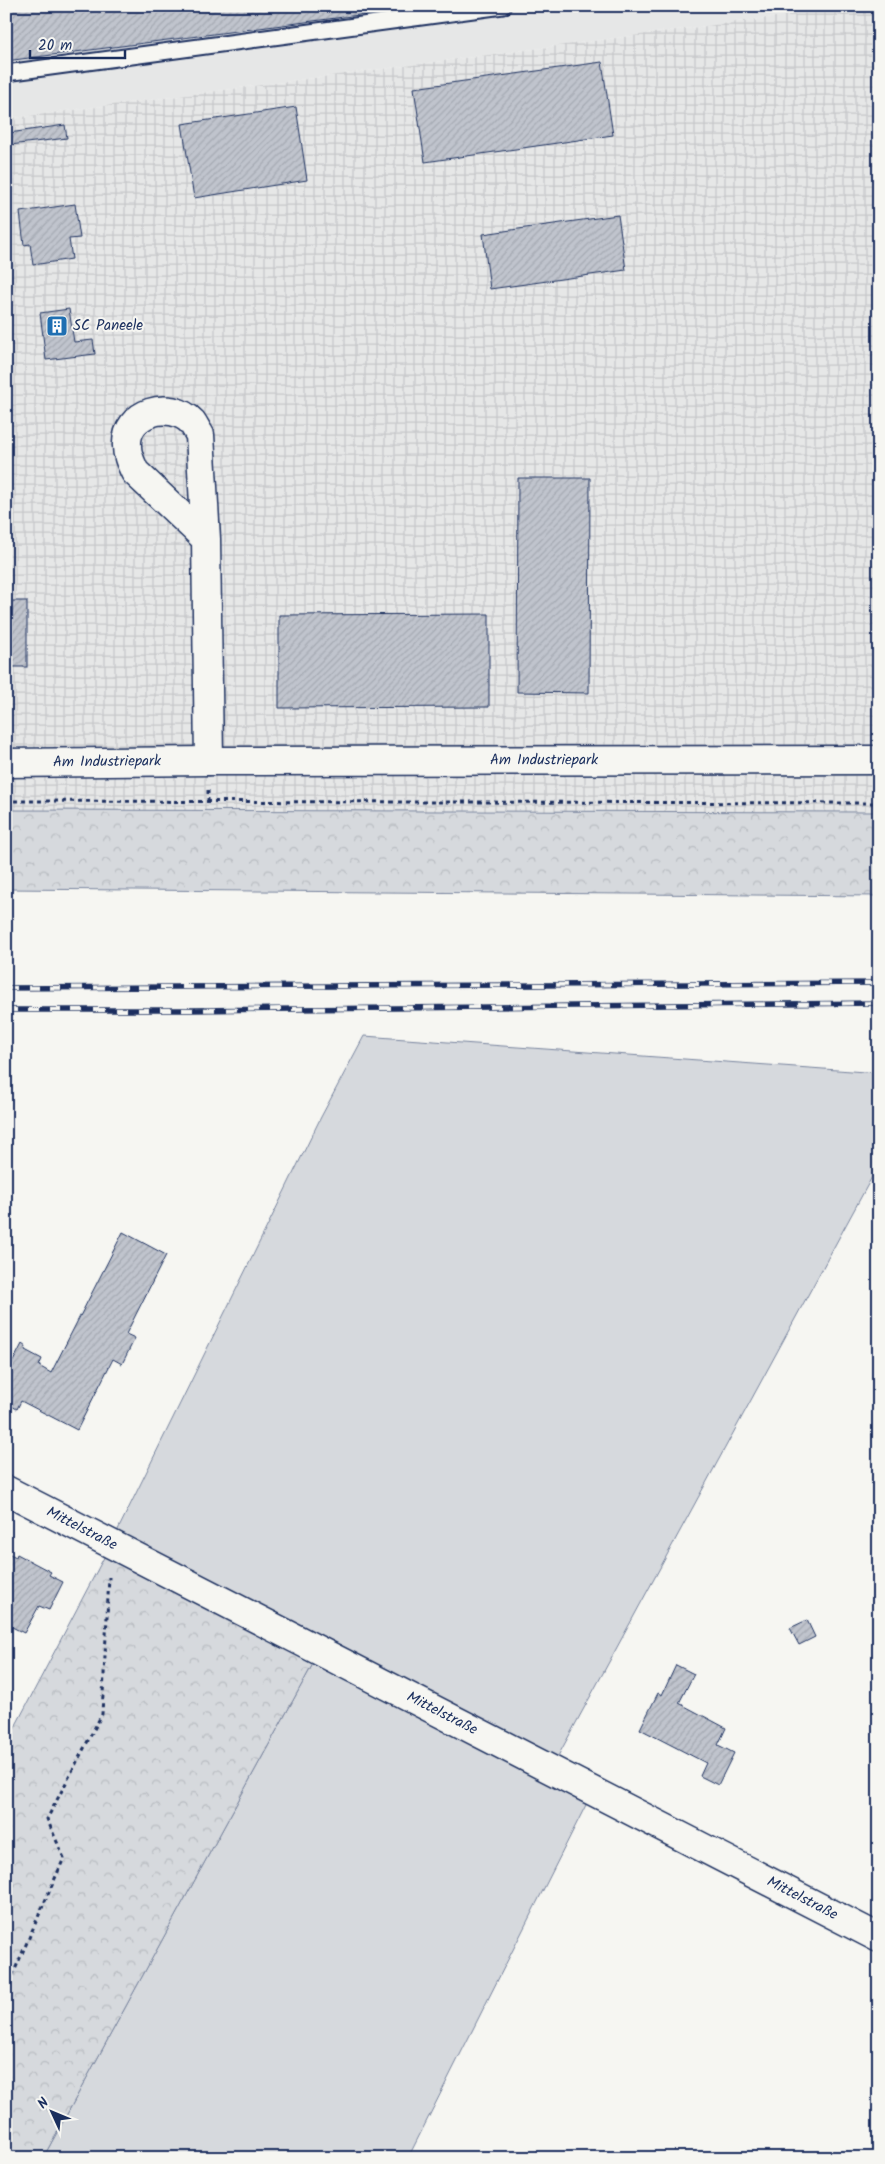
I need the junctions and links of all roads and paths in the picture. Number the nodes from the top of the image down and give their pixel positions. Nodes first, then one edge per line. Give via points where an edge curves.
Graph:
1 (503, 6) edge
2 (6, 73) edge
3 (206, 539) dead end
4 (879, 760) edge
5 (209, 761) junction
6 (6, 763) edge
7 (6, 801) edge
8 (879, 803) edge
9 (6, 1490) edge
10 (111, 1544) junction
11 (879, 1938) edge
12 (6, 1990) edge

1 - 2 lane
3 - 5 street
4 - 5 street, Am Industriepark
5 - 6 street, Am Industriepark
7 - 8 path
9 - 10 street, Mittelstraße
10 - 11 street, Mittelstraße
10 - 12 path via 102,1714 47,1819 64,1858

